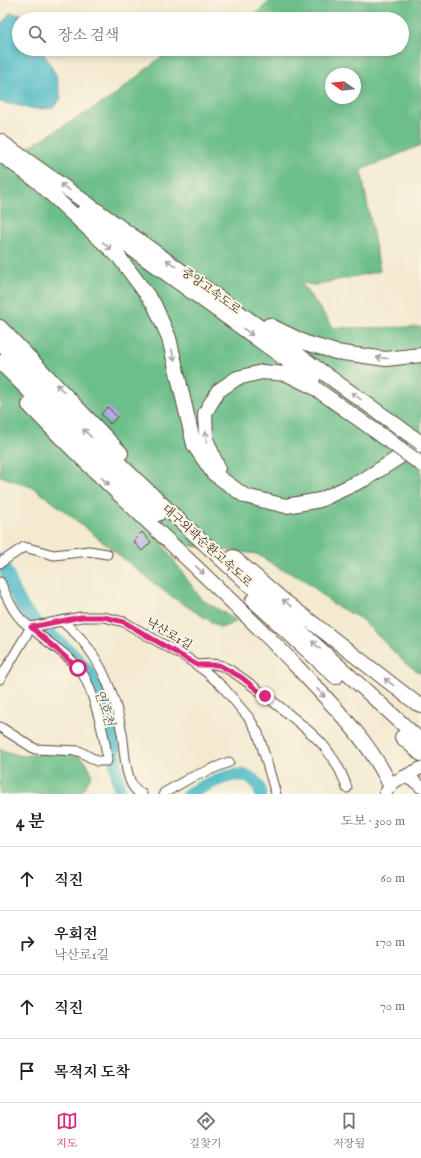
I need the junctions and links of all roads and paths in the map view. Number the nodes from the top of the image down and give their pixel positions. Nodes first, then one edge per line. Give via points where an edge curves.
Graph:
1 (0, 141) edge
2 (0, 154) edge
3 (37, 181) junction
4 (199, 283) junction
5 (0, 327) edge
6 (0, 343) edge
7 (421, 355) edge
8 (0, 362) edge
9 (0, 373) edge
10 (380, 425) junction
11 (421, 432) edge
12 (421, 443) edge
13 (421, 456) edge
14 (421, 464) edge
15 (108, 554) dead end
16 (3, 561) edge
17 (0, 582) edge
18 (62, 621) junction
19 (31, 627) junction
20 (197, 665) junction
21 (0, 679) edge
22 (421, 705) edge
23 (0, 727) edge
24 (418, 744) edge
25 (229, 762) dead end
26 (421, 768) edge
27 (392, 786) edge
28 (421, 787) edge
29 (347, 788) dead end
30 (142, 794) edge
31 (167, 794) edge
32 (276, 794) edge

4 -> 1 highway, 중앙고속도로
2 - 3 highway, 중앙고속도로
3 -> 10 highway, 중앙고속도로
3 -> 12 highway via 119,257 154,304 169,338 194,445 213,474 245,496 286,506 320,500 365,479
7 -> 4 highway via 386,359 336,352 279,331
10 -> 4 highway, 중앙고속도로
22 -> 5 highway via 283,600 211,539 129,462
24 -> 6 highway, 대구외곽순환고속도로 via 66,413
8 - 24 highway, 대구외곽순환고속도로 via 101,462
9 -> 27 highway via 76,454 267,635 372,752
11 -> 10 highway via 359,474 316,494 286,498 246,490 216,467 206,440 206,413 218,391 237,378 262,372 287,374
10 - 12 highway, 중앙고속도로, bridge
10 - 13 highway, 중앙고속도로
10 - 14 highway, bridge
15 - 16 street via 89,551 54,555 24,547
17 - 19 street via 24,624
18 - 19 street, 낙산로1길
18 - 20 street, 낙산로1길 via 81,617 104,617 124,622
18 - 30 street via 92,652 112,693 122,732 128,778 132,786
19 - 21 street
19 - 23 street via 65,654 85,676 102,728 106,761 97,761 79,752 35,749
20 - 29 street via 219,665 241,677 307,728 334,760
20 - 32 street, 낙산로1길 via 223,687 249,718 258,733
25 - 31 street via 190,778
26 - 27 main road
27 - 28 main road via 410,779

